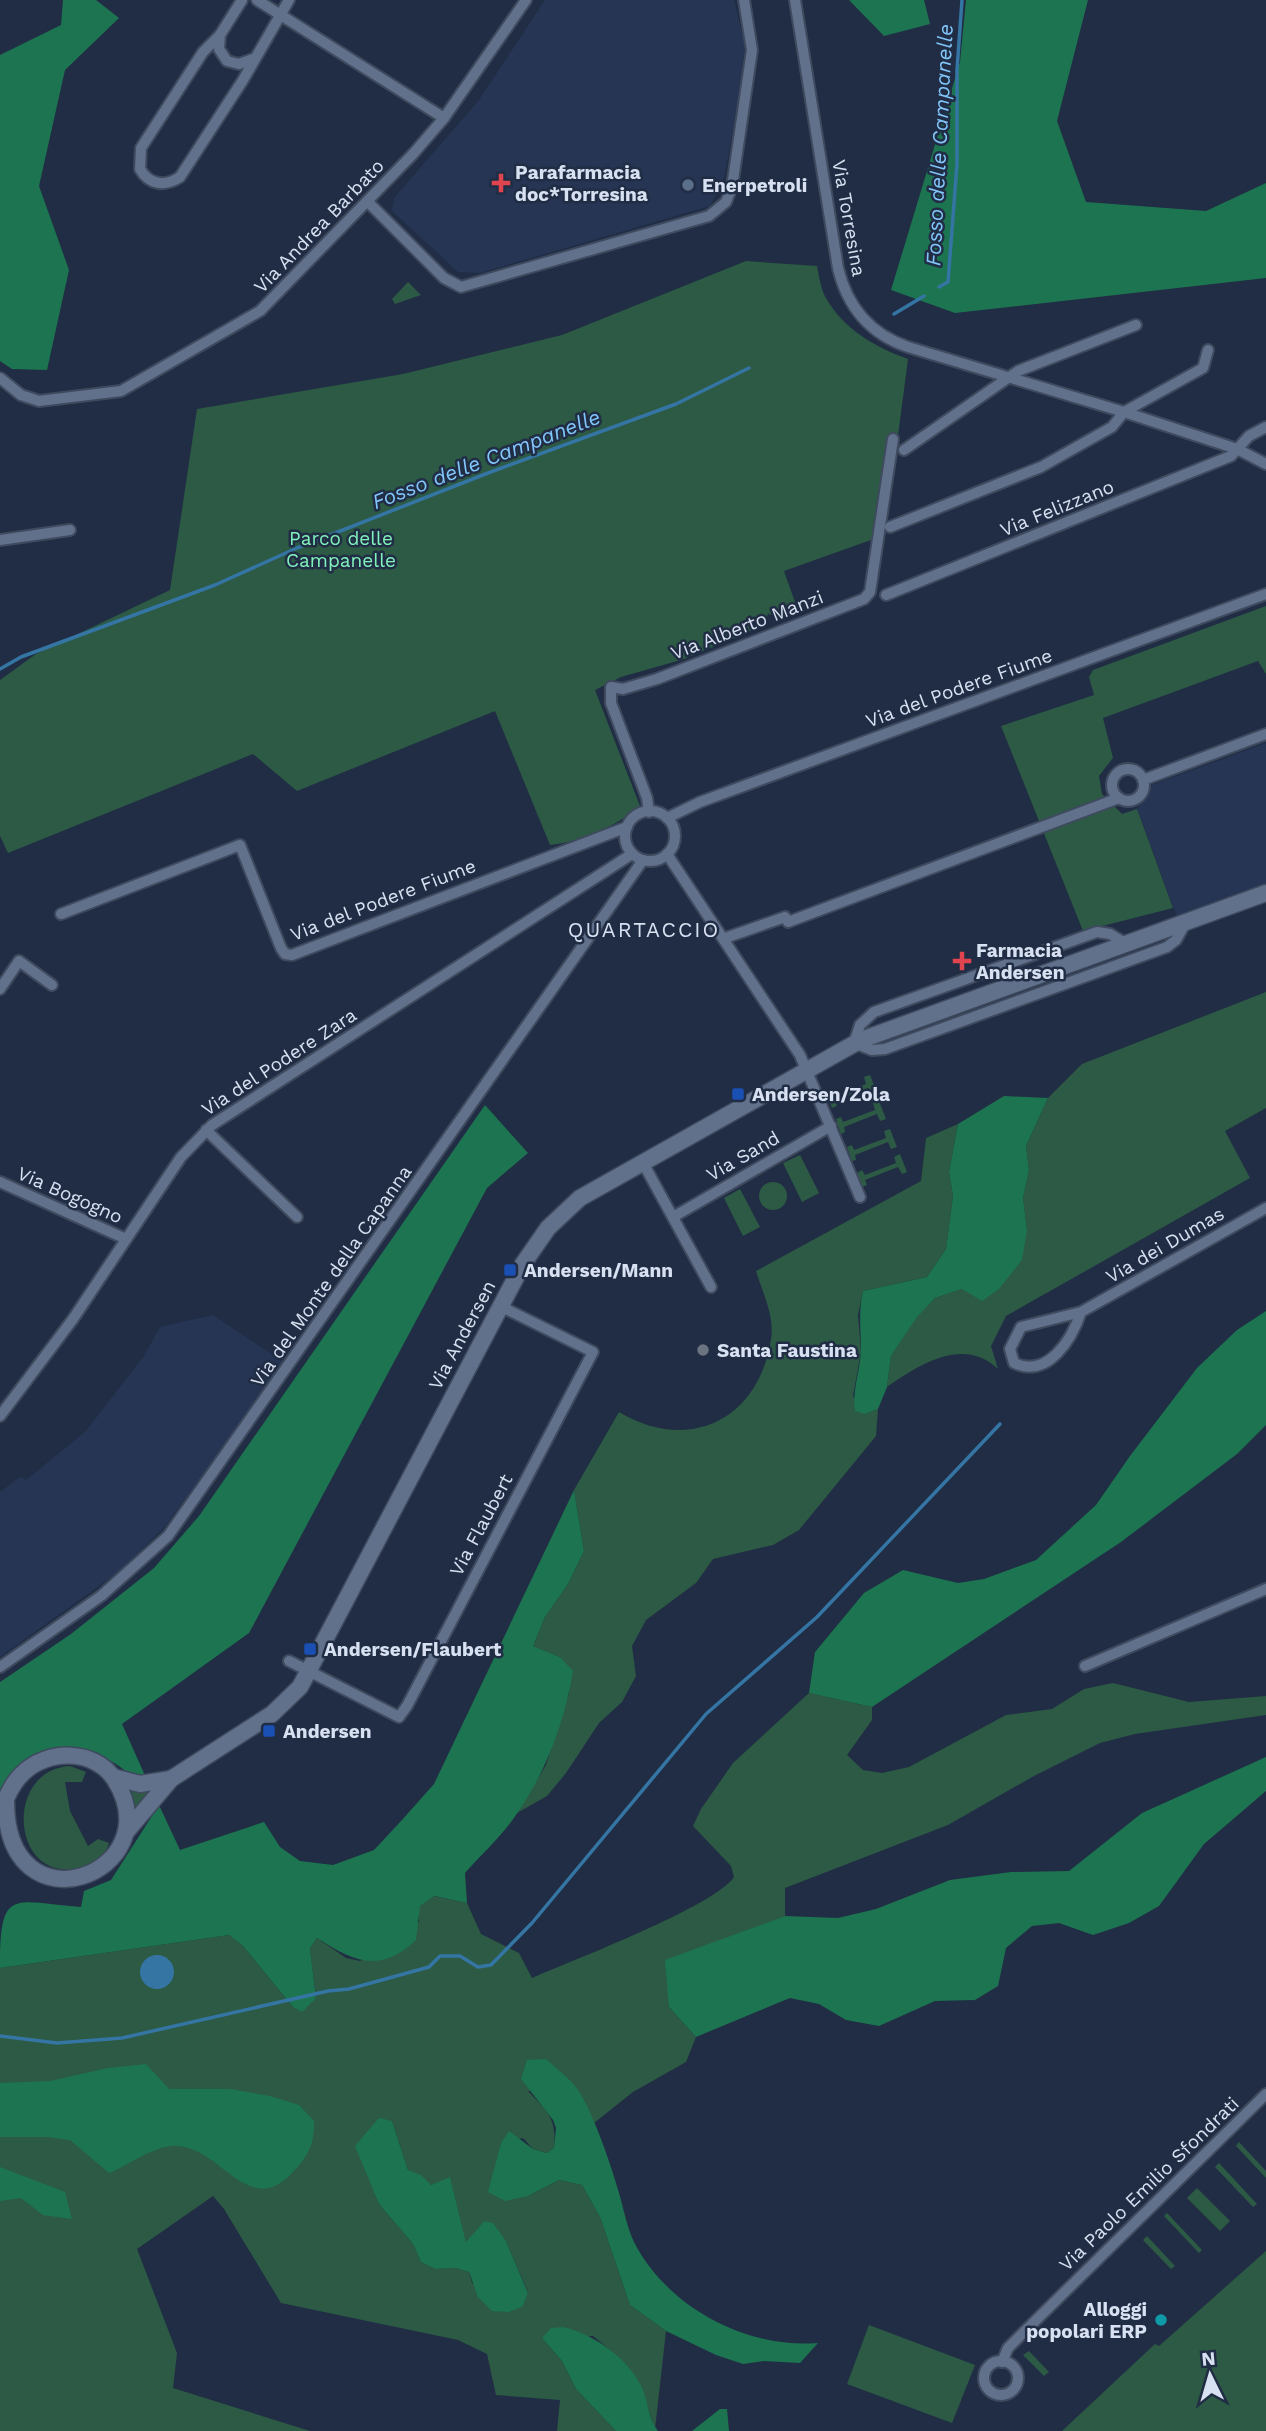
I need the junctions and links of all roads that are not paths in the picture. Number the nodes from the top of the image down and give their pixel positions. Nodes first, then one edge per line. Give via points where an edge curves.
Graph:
1 (242, 0) edge
2 (257, 0) edge
3 (289, 0) edge
4 (526, 0) edge
5 (744, 0) edge
6 (795, 0) edge
7 (280, 14) junction
8 (220, 35) junction
9 (253, 59) junction
10 (444, 118) junction
11 (368, 202) junction
12 (1136, 325) dead end
13 (1208, 350) dead end
14 (0, 378) edge
15 (1011, 378) junction
16 (1125, 412) junction
17 (1266, 427) edge
18 (893, 439) dead end
19 (1237, 449) junction
20 (904, 450) dead end
21 (1266, 464) edge
22 (890, 527) dead end
23 (70, 530) dead end
24 (0, 540) edge
25 (1266, 594) edge
26 (887, 595) dead end
27 (1266, 734) edge
28 (1143, 780) junction
29 (1119, 798) junction
30 (649, 812) junction
31 (667, 818) junction
32 (626, 827) junction
33 (632, 854) junction
34 (667, 855) junction
35 (643, 860) junction
36 (1266, 893) edge
37 (61, 914) dead end
38 (1186, 922) junction
39 (728, 937) dead end
40 (52, 985) dead end
41 (0, 989) edge
42 (854, 1044) junction
43 (807, 1068) junction
44 (831, 1126) junction
45 (206, 1130) junction
46 (642, 1161) junction
47 (0, 1182) edge
48 (860, 1197) dead end
49 (1266, 1208) edge
50 (297, 1217) dead end
51 (673, 1217) junction
52 (126, 1239) junction
53 (711, 1287) dead end
54 (500, 1306) junction
55 (1082, 1312) junction
56 (0, 1416) edge
57 (1266, 1589) edge
58 (289, 1661) dead end
59 (1085, 1666) dead end
60 (0, 1667) edge
61 (310, 1670) junction
62 (113, 1777) junction
63 (171, 1779) junction
64 (3, 1805) edge
65 (126, 1832) junction
66 (0, 1850) edge
67 (20, 1858) junction
68 (1266, 2094) edge
69 (1002, 2362) dead end

1 - 8 street
2 - 7 street
3 - 7 street
4 - 10 street, Via Andrea Barbato
5 - 11 street via 752,50 732,187 726,202 709,216 461,287 444,278
6 - 15 street, Via Torresina via 838,268 852,305 869,325 895,342
7 - 9 street
7 - 10 street
8 - 9 street via 219,49 226,61 239,64
8 - 9 street via 141,148 140,169 149,180 164,184 180,177
10 - 11 street, Via Andrea Barbato
11 - 14 street, Via Andrea Barbato via 260,310 135,385 104,395 39,401 21,395
12 - 15 street via 1018,371
13 - 16 street via 1203,368
15 - 16 street, Via Torresina
15 - 20 street
16 - 19 street, Via Torresina
16 - 22 street via 1112,427 1041,467
17 - 19 street, Via Felizzano
18 - 30 street, Via Alberto Manzi via 870,592 864,599 657,679 623,689 611,687 611,703
19 - 21 street, Via Torresina
19 - 26 street, Via Felizzano via 1219,461
23 - 24 street
25 - 31 street, Via del Podere Fiume
27 - 28 street
28 - 29 street via 1138,797 1129,801
28 - 29 street via 1131,770 1116,775 1112,785
29 - 39 street via 788,922 785,917
30 - 31 street
30 - 32 street via 636,816
31 - 34 street via 674,836
32 - 33 street
32 - 37 street, Via del Podere Fiume via 292,955 281,948 240,845
33 - 35 street
33 - 45 street, Via del Podere Zara
34 - 35 street
34 - 43 street
35 - 60 street, Via del Monte della Capanna via 175,1528 115,1585
36 - 38 street, Via Andersen
38 - 42 street, Via Andersen
38 - 42 street via 1167,947 885,1049
40 - 41 street via 19,961
42 - 43 street, Via Andersen
43 - 44 street
43 - 46 street, Via Andersen
44 - 48 street
44 - 51 street, Via Sand
45 - 50 street
45 - 52 street, Via del Podere Zara via 181,1157
46 - 51 street
46 - 54 street, Via Andersen via 585,1194 561,1214 530,1253
47 - 52 street, Via Bogogno
49 - 55 street, Via dei Dumas
51 - 53 street
52 - 56 street, Via del Podere Zara via 73,1320
54 - 61 street, Via Andersen
54 - 61 street, Via Flaubert via 593,1352 399,1717
55 - 55 street, Via dei Dumas via 1021,1327 1010,1349 1014,1363 1043,1365 1073,1336
57 - 59 street
58 - 61 street
61 - 63 street, Via Andersen via 295,1694 272,1714
62 - 63 street, Via Andersen via 140,1784
62 - 64 street, Via Andersen via 87,1759 51,1757 23,1772
62 - 65 street via 125,1806
63 - 65 street, Via Andersen
64 - 67 street, Via Andersen
65 - 67 street, Via Andersen via 114,1857 85,1877 51,1878
66 - 67 street, Via Andersen
68 - 69 street, Via Paolo Emilio Sfondrati via 1008,2348

